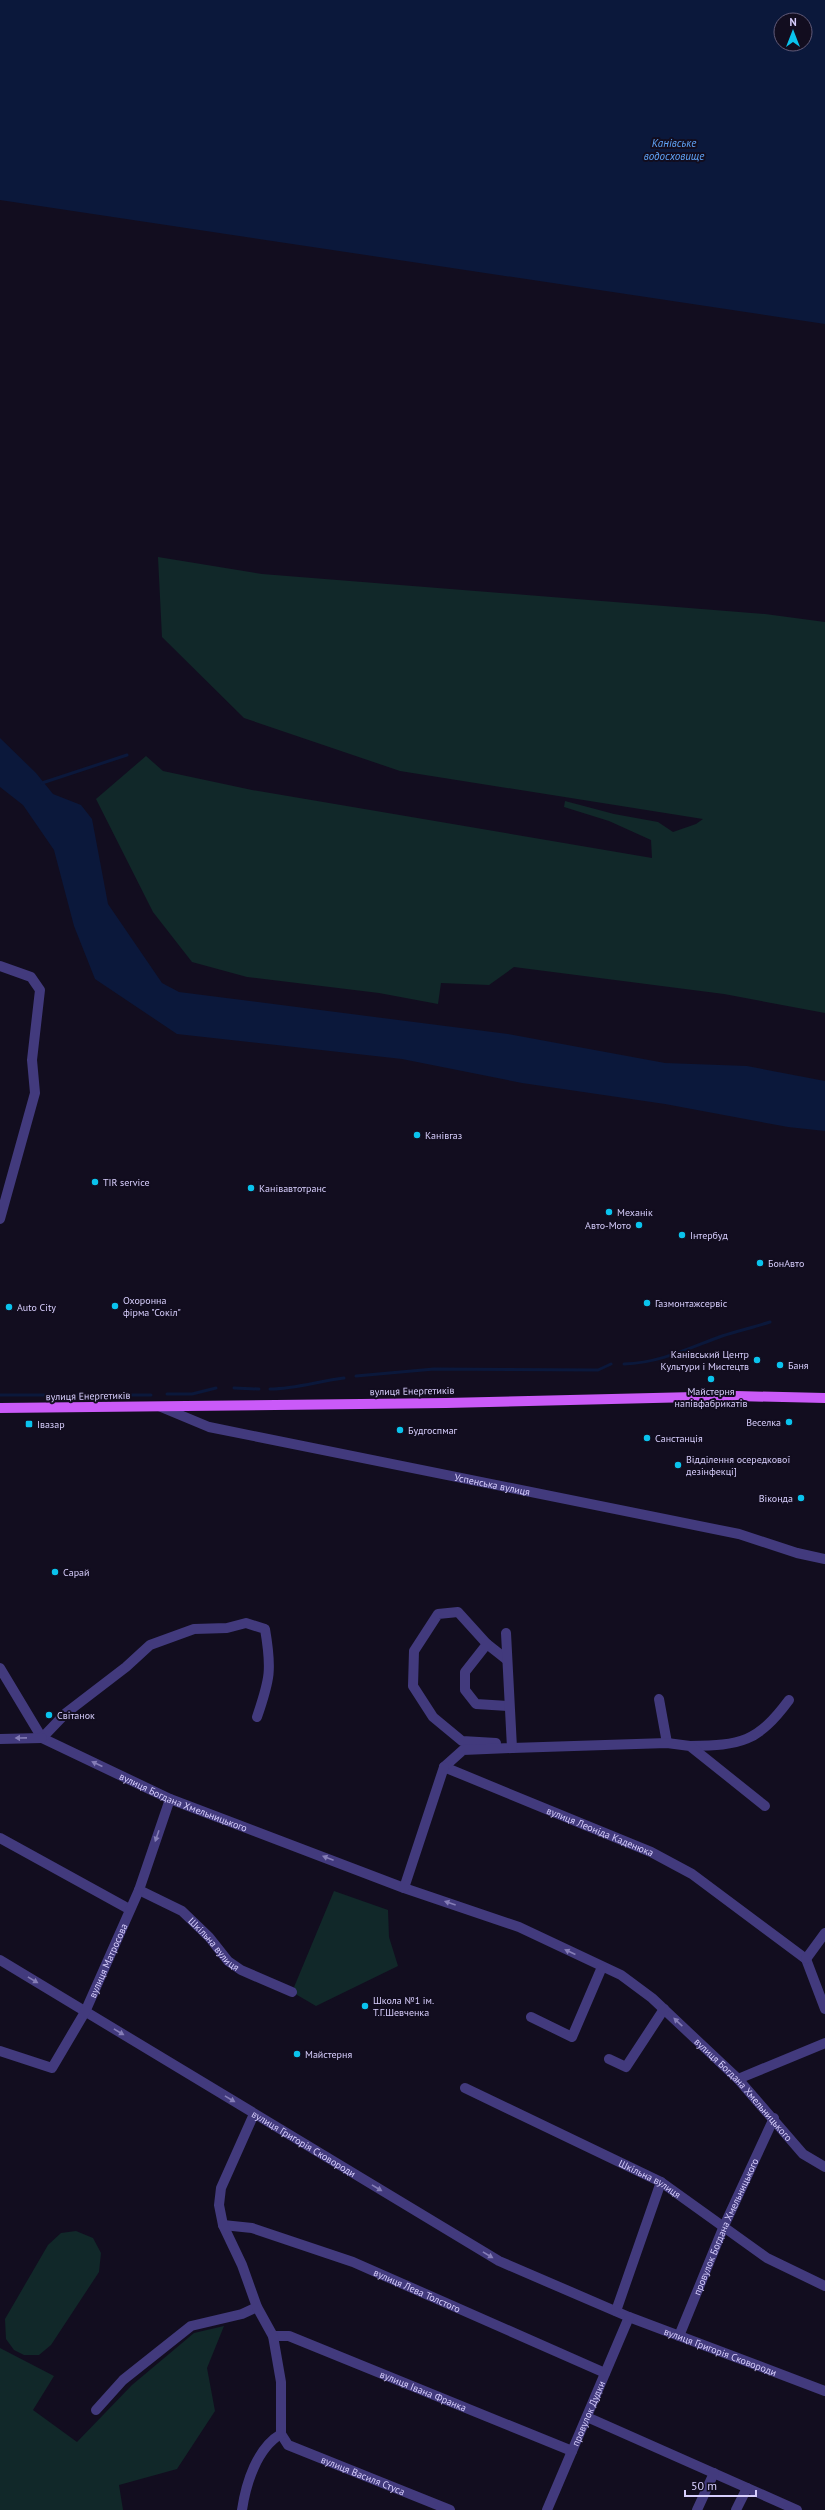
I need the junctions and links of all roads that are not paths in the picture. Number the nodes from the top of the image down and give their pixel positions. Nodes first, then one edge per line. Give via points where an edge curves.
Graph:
1 (0, 966) edge
2 (0, 1219) edge
3 (825, 1398) edge
4 (160, 1407) junction
5 (0, 1408) edge
6 (825, 1559) edge
7 (506, 1633) dead end
8 (487, 1644) junction
9 (506, 1659) junction
10 (0, 1668) edge
11 (658, 1699) dead end
12 (789, 1700) dead end
13 (508, 1706) junction
14 (257, 1718) dead end
15 (0, 1738) edge
16 (42, 1738) junction
17 (496, 1743) dead end
18 (667, 1743) junction
19 (690, 1746) junction
20 (512, 1748) junction
21 (444, 1767) junction
22 (170, 1799) junction
23 (765, 1806) dead end
24 (0, 1838) edge
25 (404, 1888) junction
26 (139, 1890) junction
27 (129, 1909) junction
28 (825, 1933) edge
29 (806, 1959) junction
30 (0, 1960) edge
31 (602, 1967) junction
32 (292, 1992) dead end
33 (664, 2009) junction
34 (825, 2009) edge
35 (85, 2012) junction
36 (531, 2017) dead end
37 (825, 2043) edge
38 (0, 2051) edge
39 (609, 2059) dead end
40 (738, 2079) junction
41 (465, 2088) dead end
42 (254, 2114) junction
43 (774, 2118) junction
44 (825, 2167) edge
45 (661, 2182) junction
46 (223, 2225) junction
47 (724, 2226) junction
48 (825, 2286) edge
49 (257, 2307) junction
50 (616, 2311) junction
51 (629, 2317) junction
52 (273, 2336) junction
53 (679, 2336) junction
54 (605, 2373) junction
55 (825, 2391) edge
56 (96, 2410) dead end
57 (587, 2416) junction
58 (281, 2434) junction
59 (572, 2451) junction
60 (714, 2473) junction
61 (747, 2488) junction
62 (242, 2510) edge
63 (450, 2510) edge
64 (547, 2510) edge
65 (697, 2510) edge
66 (736, 2510) edge
67 (797, 2510) edge

1 - 2 street via 31,977 40,990 32,1060 35,1093
3 - 4 main road, вулиця Енергетиків via 736,1396
4 - 5 main road, вулиця Енергетиків
4 - 6 street, Успенська вулиця via 209,1427 739,1534 797,1553
7 - 9 street
8 - 9 street
8 - 13 street via 465,1672 465,1690 476,1704
8 - 17 street via 458,1612 438,1614 414,1650 413,1686 433,1718 462,1742
9 - 13 street
10 - 16 street
11 - 18 street
12 - 19 street via 771,1723 748,1739 719,1745
13 - 20 street
14 - 16 street via 269,1681 270,1660 265,1629 246,1623 227,1628 194,1629 150,1645 66,1713
16 -> 15 street
22 -> 16 street, вулиця Богдана Хмельницького
18 - 19 street
18 - 20 street
19 - 23 street
20 - 21 street via 463,1750
21 - 25 street
21 - 29 street, вулиця Леоніда Каденюка via 651,1852 692,1874
25 -> 22 street, вулиця Богдана Хмельницького
22 -> 26 street
24 - 27 street
31 -> 25 street, вулиця Богдана Хмельницького via 519,1927
26 - 27 street, вулиця Матросова
26 - 32 street, Шкільна вулиця via 182,1911 209,1937 228,1961 240,1970
27 - 35 street, вулиця Матросова
28 - 29 street
29 - 34 street
30 -> 35 street, вулиця Григорія Сковороди
31 - 33 street, вулиця Богдана Хмельницького via 621,1975
31 - 36 street via 572,2037
33 - 39 street via 626,2067
40 -> 33 street, вулиця Богдана Хмельницького
35 - 38 street, вулиця Матросова via 52,2068
35 -> 42 street, вулиця Григорія Сковороди
37 - 40 street
40 - 43 street, вулиця Богдана Хмельницького
41 - 45 street, Шкільна вулиця
42 - 46 street via 221,2188 218,2205
42 -> 50 street, вулиця Григорія Сковороди via 499,2262
43 - 44 street, вулиця Богдана Хмельницького via 803,2154
43 - 47 street, провулок Богдана Хмельницького
45 - 47 street, Шкільна вулиця
45 - 50 street
46 - 49 street via 242,2265
46 - 54 street, вулиця Лева Толстого via 252,2228 353,2262
47 - 48 street, Шкільна вулиця via 766,2258
47 - 53 street, провулок Богдана Хмельницького
49 - 52 street
49 - 56 street via 242,2314 191,2326 123,2380
50 - 51 street, вулиця Григорія Сковороди
51 - 53 street, вулиця Григорія Сковороди
51 - 54 street, провулок Дудки
52 - 58 street via 281,2382
52 - 59 street, вулиця Івана Франка via 289,2336
53 - 55 street, вулиця Григорія Сковороди
54 - 57 street, провулок Дудки
57 - 59 street, провулок Дудки
57 - 60 street
58 - 62 street via 268,2441 245,2487
58 - 63 street, вулиця Василя Стуса via 288,2445
59 - 64 street, провулок Дудки
60 - 61 street
60 - 65 street
61 - 66 street
61 - 67 street

